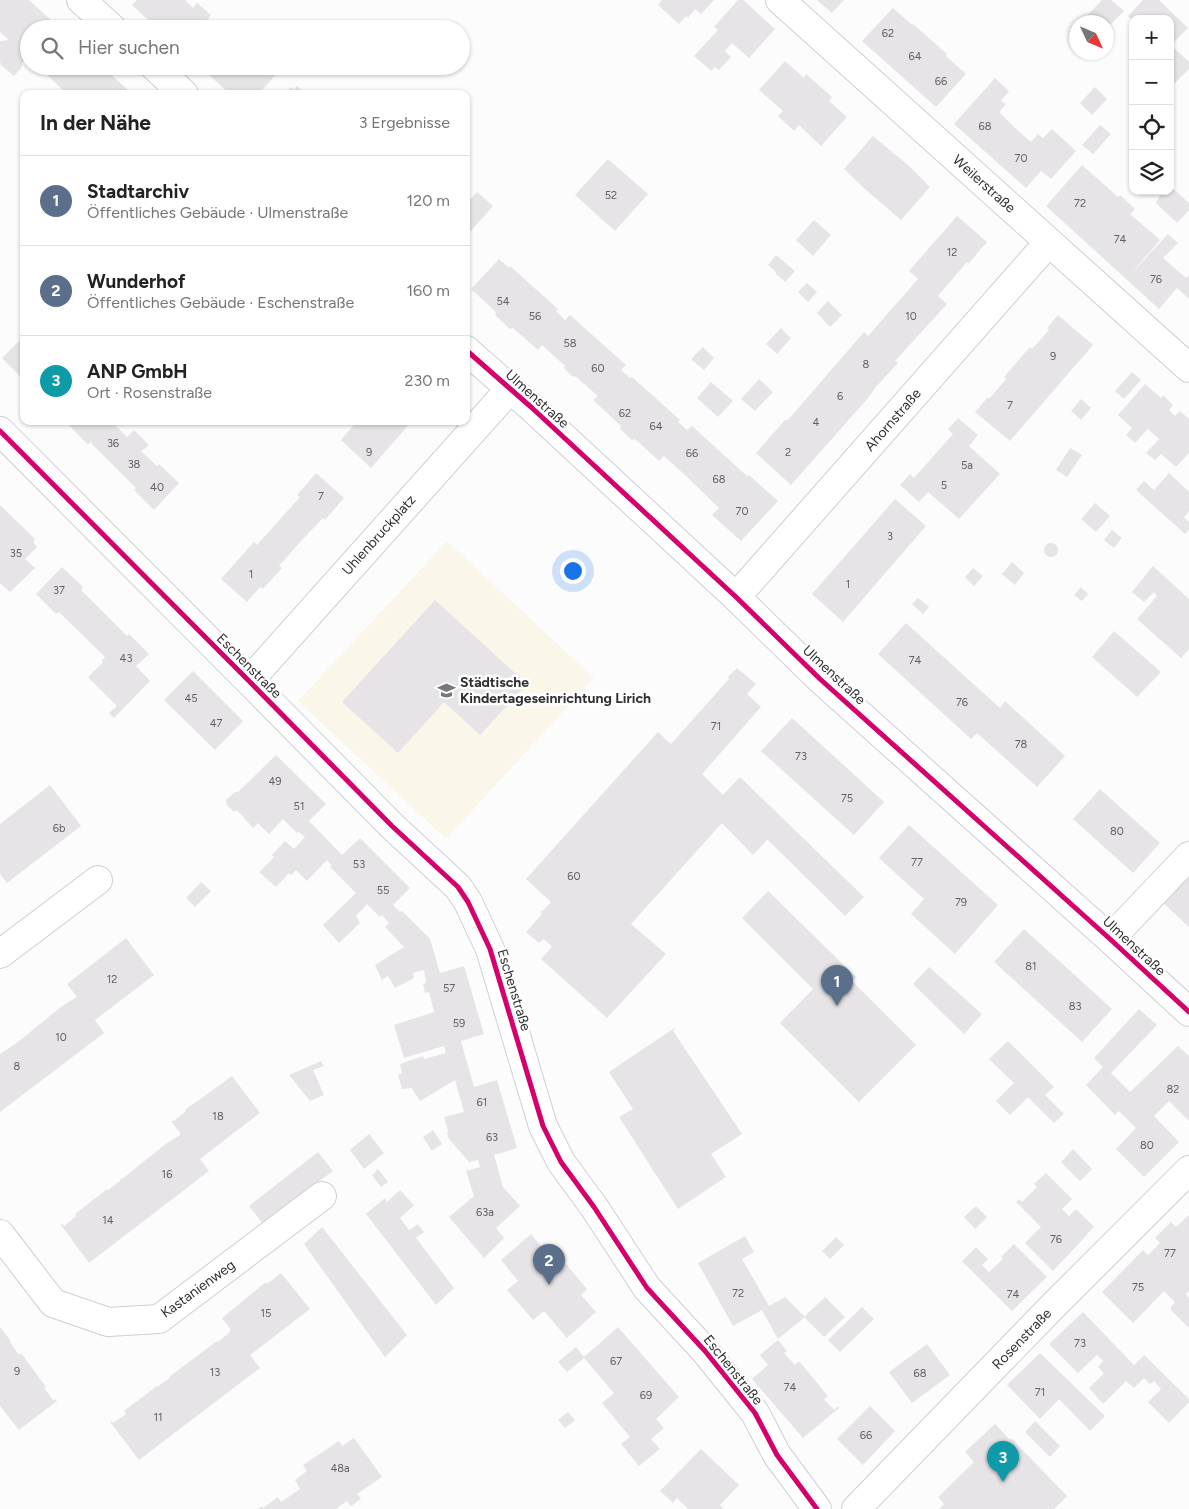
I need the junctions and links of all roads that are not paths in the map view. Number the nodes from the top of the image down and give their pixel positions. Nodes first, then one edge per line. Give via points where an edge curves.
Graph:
1 (81, 0) edge
2 (780, 0) edge
3 (103, 20) edge
4 (164, 75) edge
5 (180, 90) edge
6 (1050, 242) junction
7 (470, 354) edge
8 (1189, 368) edge
9 (510, 389) junction
10 (0, 431) edge
11 (736, 597) junction
12 (249, 681) junction
13 (1189, 856) edge
14 (98, 880) dead end
15 (1110, 939) junction
16 (0, 954) edge
17 (1189, 1012) edge
18 (1189, 1170) edge
19 (322, 1196) dead end
20 (0, 1234) edge
21 (817, 1509) edge
22 (856, 1509) edge

1 - 3 street
2 - 6 street, Weilerstraße
4 - 5 street
6 - 8 street, Weilerstraße
6 - 11 street, Ahornstraße
7 - 9 street, Ulmenstraße
9 - 11 street, Ulmenstraße
9 - 12 street, Uhlenbruckplatz
10 - 12 street, Eschenstraße
11 - 15 street, Ulmenstraße via 820,679
12 - 21 street, Eschenstraße via 392,826 458,887 490,949 543,1126 561,1162 647,1288 705,1351 755,1414 777,1455
13 - 15 street
14 - 16 street
15 - 17 street, Ulmenstraße
18 - 22 street, Rosenstraße
19 - 20 street, Kastanienweg via 159,1319 108,1322 53,1303

